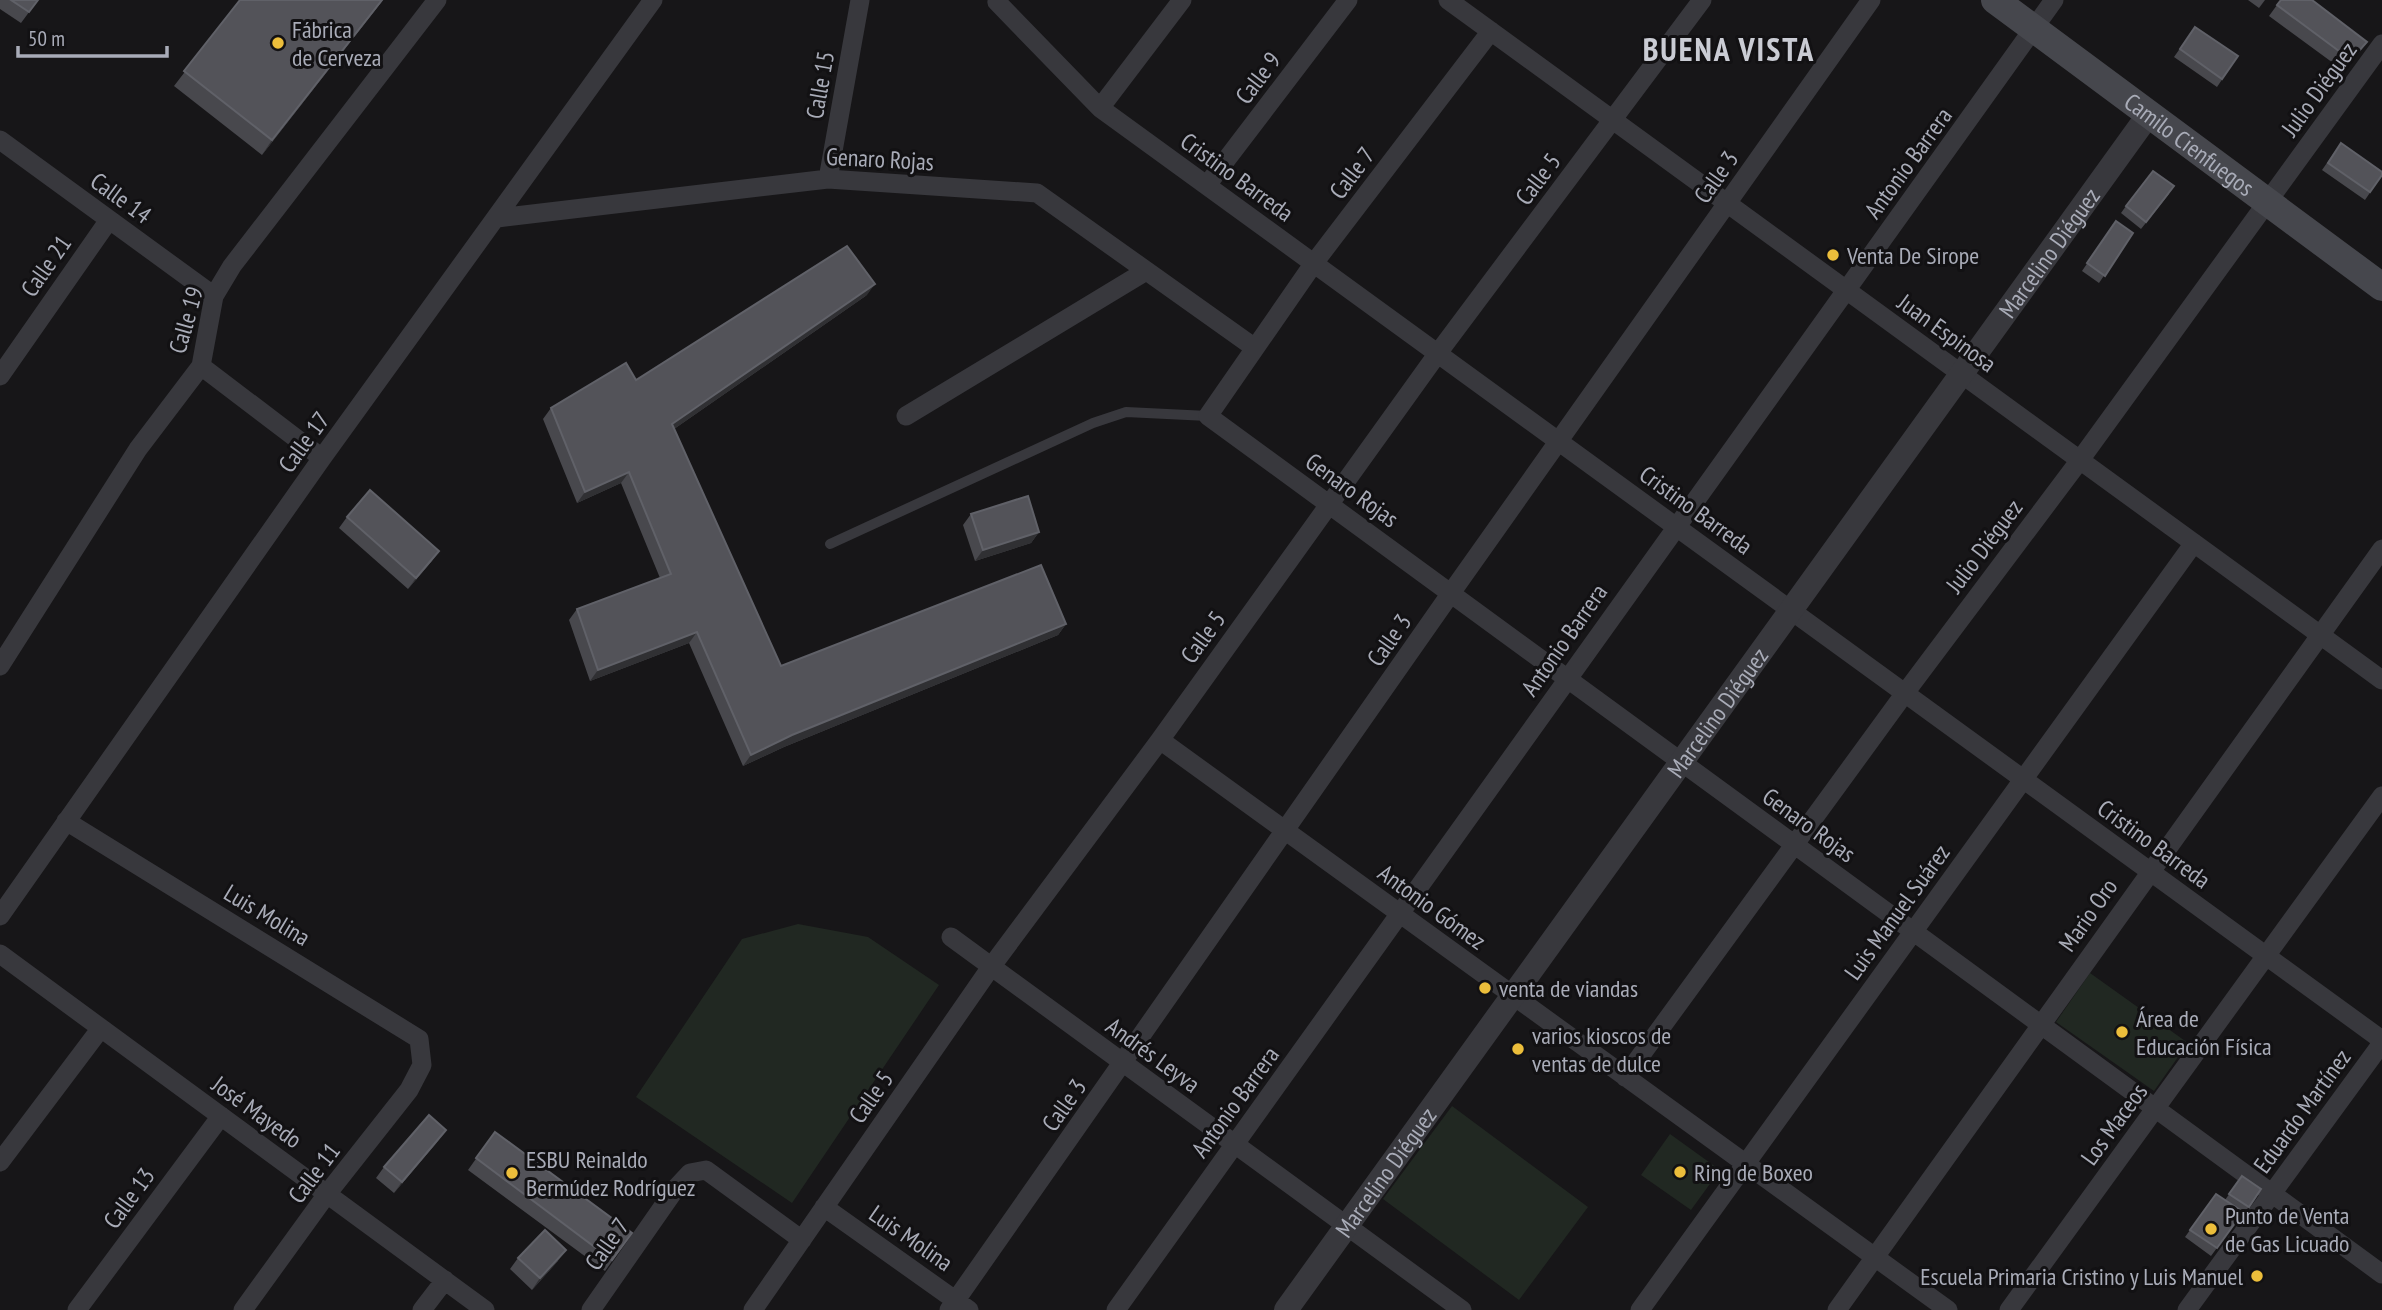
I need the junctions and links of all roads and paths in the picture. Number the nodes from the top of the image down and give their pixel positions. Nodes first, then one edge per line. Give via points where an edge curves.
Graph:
1 (437, 0) edge
2 (653, 0) edge
3 (860, 0) edge
4 (1182, 0) edge
5 (1348, 0) edge
6 (1448, 0) edge
7 (1702, 0) edge
8 (1871, 0) edge
9 (1995, 0) edge
10 (2054, 0) edge
11 (997, 1) edge
12 (2034, 29) junction
13 (1491, 31) junction
14 (2382, 44) edge
15 (1100, 108) junction
16 (2148, 114) junction
17 (1614, 120) junction
18 (0, 140) edge
19 (828, 179) junction
20 (1207, 185) junction
21 (2267, 201) junction
22 (1728, 204) junction
23 (497, 218) junction
24 (109, 220) junction
25 (1314, 263) junction
26 (1146, 271) junction
27 (2382, 287) edge
28 (1847, 290) junction
29 (214, 296) junction
30 (1255, 348) junction
31 (1438, 353) junction
32 (201, 366) junction
33 (1961, 374) junction
34 (0, 376) edge
35 (906, 416) dead end
36 (1208, 416) junction
37 (1558, 441) junction
38 (322, 458) junction
39 (2080, 460) junction
40 (1329, 504) junction
41 (1676, 526) junction
42 (2194, 543) junction
43 (830, 544) dead end
44 (2382, 549) edge
45 (1451, 593) junction
46 (1790, 609) junction
47 (2320, 635) junction
48 (0, 666) edge
49 (1567, 678) junction
50 (2382, 680) edge
51 (1905, 693) junction
52 (1160, 740) junction
53 (1682, 762) junction
54 (2023, 779) junction
55 (2382, 796) edge
56 (66, 821) junction
57 (1285, 832) junction
58 (1796, 845) junction
59 (2150, 871) junction
60 (1399, 914) junction
61 (0, 916) edge
62 (1913, 932) junction
63 (951, 937) dead end
64 (0, 954) edge
65 (2265, 956) junction
66 (991, 967) junction
67 (1513, 996) junction
68 (2040, 1024) junction
69 (100, 1028) junction
70 (2382, 1042) edge
71 (1123, 1064) junction
72 (422, 1065) joint
73 (1625, 1077) junction
74 (2155, 1108) junction
75 (221, 1116) junction
76 (1234, 1144) junction
77 (0, 1162) edge
78 (1746, 1164) junction
79 (327, 1194) junction
80 (2272, 1194) junction
81 (824, 1207) junction
82 (1346, 1227) junction
83 (802, 1240) junction
84 (1875, 1257) junction
85 (2382, 1274) edge
86 (444, 1280) junction
87 (958, 1307) edge
88 (78, 1310) edge
89 (243, 1310) edge
90 (422, 1310) edge
91 (485, 1310) edge
92 (591, 1310) edge
93 (753, 1310) edge
94 (1116, 1310) edge
95 (1286, 1310) edge
96 (1462, 1310) edge
97 (1640, 1310) edge
98 (1837, 1310) edge
99 (1948, 1310) edge
100 (2009, 1310) edge
101 (2187, 1310) edge

1 - 29 street, Calle 19
2 - 23 street, Calle 17
3 - 19 street, Calle 15
4 - 15 street
5 - 20 street, Calle 9
6 - 13 street, Juan Espinosa
7 - 17 street, Calle 5
8 - 22 street, Calle 3
9 - 12 main road, Camilo Cienfuegos
10 - 12 street, Antonio Barrera
11 - 15 street, Cristino Barreda
12 - 16 main road, Camilo Cienfuegos
12 - 28 street, Antonio Barrera
13 - 17 street, Juan Espinosa
13 - 25 street, Calle 7
14 - 21 street, Julio Diéguez
15 - 20 street, Cristino Barreda
16 - 21 main road, Camilo Cienfuegos
16 - 33 street, Marcelino Diéguez
17 - 22 street, Juan Espinosa
17 - 31 street, Calle 5
18 - 24 street, Calle 14
19 - 23 street, Genaro Rojas
19 - 26 street, Genaro Rojas via 1037,193
20 - 25 street, Cristino Barreda
21 - 27 main road, Camilo Cienfuegos
21 - 39 street, Julio Diéguez
22 - 28 street, Juan Espinosa
22 - 37 street, Calle 3
23 - 38 street, Calle 17
24 - 29 street, Calle 14
24 - 34 street, Calle 21
25 - 30 street, Calle 7
25 - 31 street, Cristino Barreda
26 - 30 street, Genaro Rojas
26 - 35 street
28 - 33 street, Juan Espinosa
28 - 41 street, Antonio Barrera
29 - 32 street, Calle 19
30 - 36 street, Calle 7
31 - 37 street, Cristino Barreda
31 - 40 street, Calle 5
32 - 38 street
32 - 48 street, Calle 19 via 138,449
33 - 39 street, Juan Espinosa
33 - 46 street, Marcelino Diéguez
36 - 40 street, Genaro Rojas
36 - 43 lane via 1126,412 1093,422
37 - 41 street, Cristino Barreda
37 - 45 street, Calle 3
38 - 56 street, Calle 17
39 - 42 street, Juan Espinosa
39 - 51 street, Julio Diéguez
40 - 45 street, Genaro Rojas
40 - 52 street, Calle 5
41 - 46 street, Cristino Barreda
41 - 49 street, Antonio Barrera
42 - 47 street, Juan Espinosa
42 - 54 street, Luis Manuel Suárez
44 - 47 street, Mario Oro
45 - 49 street, Genaro Rojas
45 - 57 street, Calle 3
46 - 51 street, Cristino Barreda
46 - 53 street, Marcelino Diéguez
47 - 50 street, Juan Espinosa
47 - 59 street, Mario Oro
49 - 53 street, Genaro Rojas
49 - 60 street, Antonio Barrera
51 - 54 street, Cristino Barreda
51 - 58 street, Julio Diéguez
52 - 57 street, Antonio Gómez
52 - 66 street, Calle 5
53 - 58 street, Genaro Rojas
53 - 67 street, Marcelino Diéguez
54 - 59 street, Cristino Barreda
54 - 62 street, Luis Manuel Suárez
55 - 65 street, Los Maceos
56 - 61 street, Calle 17
56 - 72 street, Luis Molina via 419,1039
57 - 60 street, Antonio Gómez
57 - 71 street, Calle 3
58 - 62 street, Genaro Rojas
58 - 73 street, Julio Diéguez
59 - 65 street, Cristino Barreda
59 - 68 street, Mario Oro
60 - 67 street, Antonio Gómez
60 - 76 street, Antonio Barrera
62 - 68 street, Genaro Rojas
62 - 78 street, Luis Manuel Suárez
63 - 66 street, Andrés Leyva
64 - 69 street, José Mayedo
65 - 70 street, Cristino Barreda
65 - 74 street, Los Maceos
66 - 71 street, Andrés Leyva
66 - 81 street, Calle 5
67 - 73 street, Antonio Gómez
67 - 82 street, Marcelino Diéguez
68 - 74 street, Genaro Rojas
68 - 84 street, Mario Oro
69 - 75 street, José Mayedo
69 - 77 street
70 - 80 street, Eduardo Martínez
71 - 76 street, Andrés Leyva
71 - 87 street, Calle 3
72 - 79 street, Calle 11 via 409,1090
73 - 78 street, Antonio Gómez
74 - 80 street, Genaro Rojas
74 - 100 street, Los Maceos
75 - 79 street, José Mayedo
75 - 88 street, Calle 13
76 - 82 street, Andrés Leyva
76 - 94 street, Antonio Barrera
78 - 84 street, Antonio Gómez
78 - 97 street, Luis Manuel Suárez
79 - 86 street, José Mayedo
79 - 89 street, Calle 11
80 - 85 street, Genaro Rojas
80 - 101 street, Eduardo Martínez
81 - 83 street, Calle 5
81 - 87 street, Luis Molina
82 - 95 street, Marcelino Diéguez
82 - 96 street, Andrés Leyva
83 - 92 street, Calle 7 via 706,1170 690,1173
83 - 93 street, Calle 5
84 - 98 street, Mario Oro
84 - 99 street, Antonio Gómez
86 - 90 street
86 - 91 street, José Mayedo

